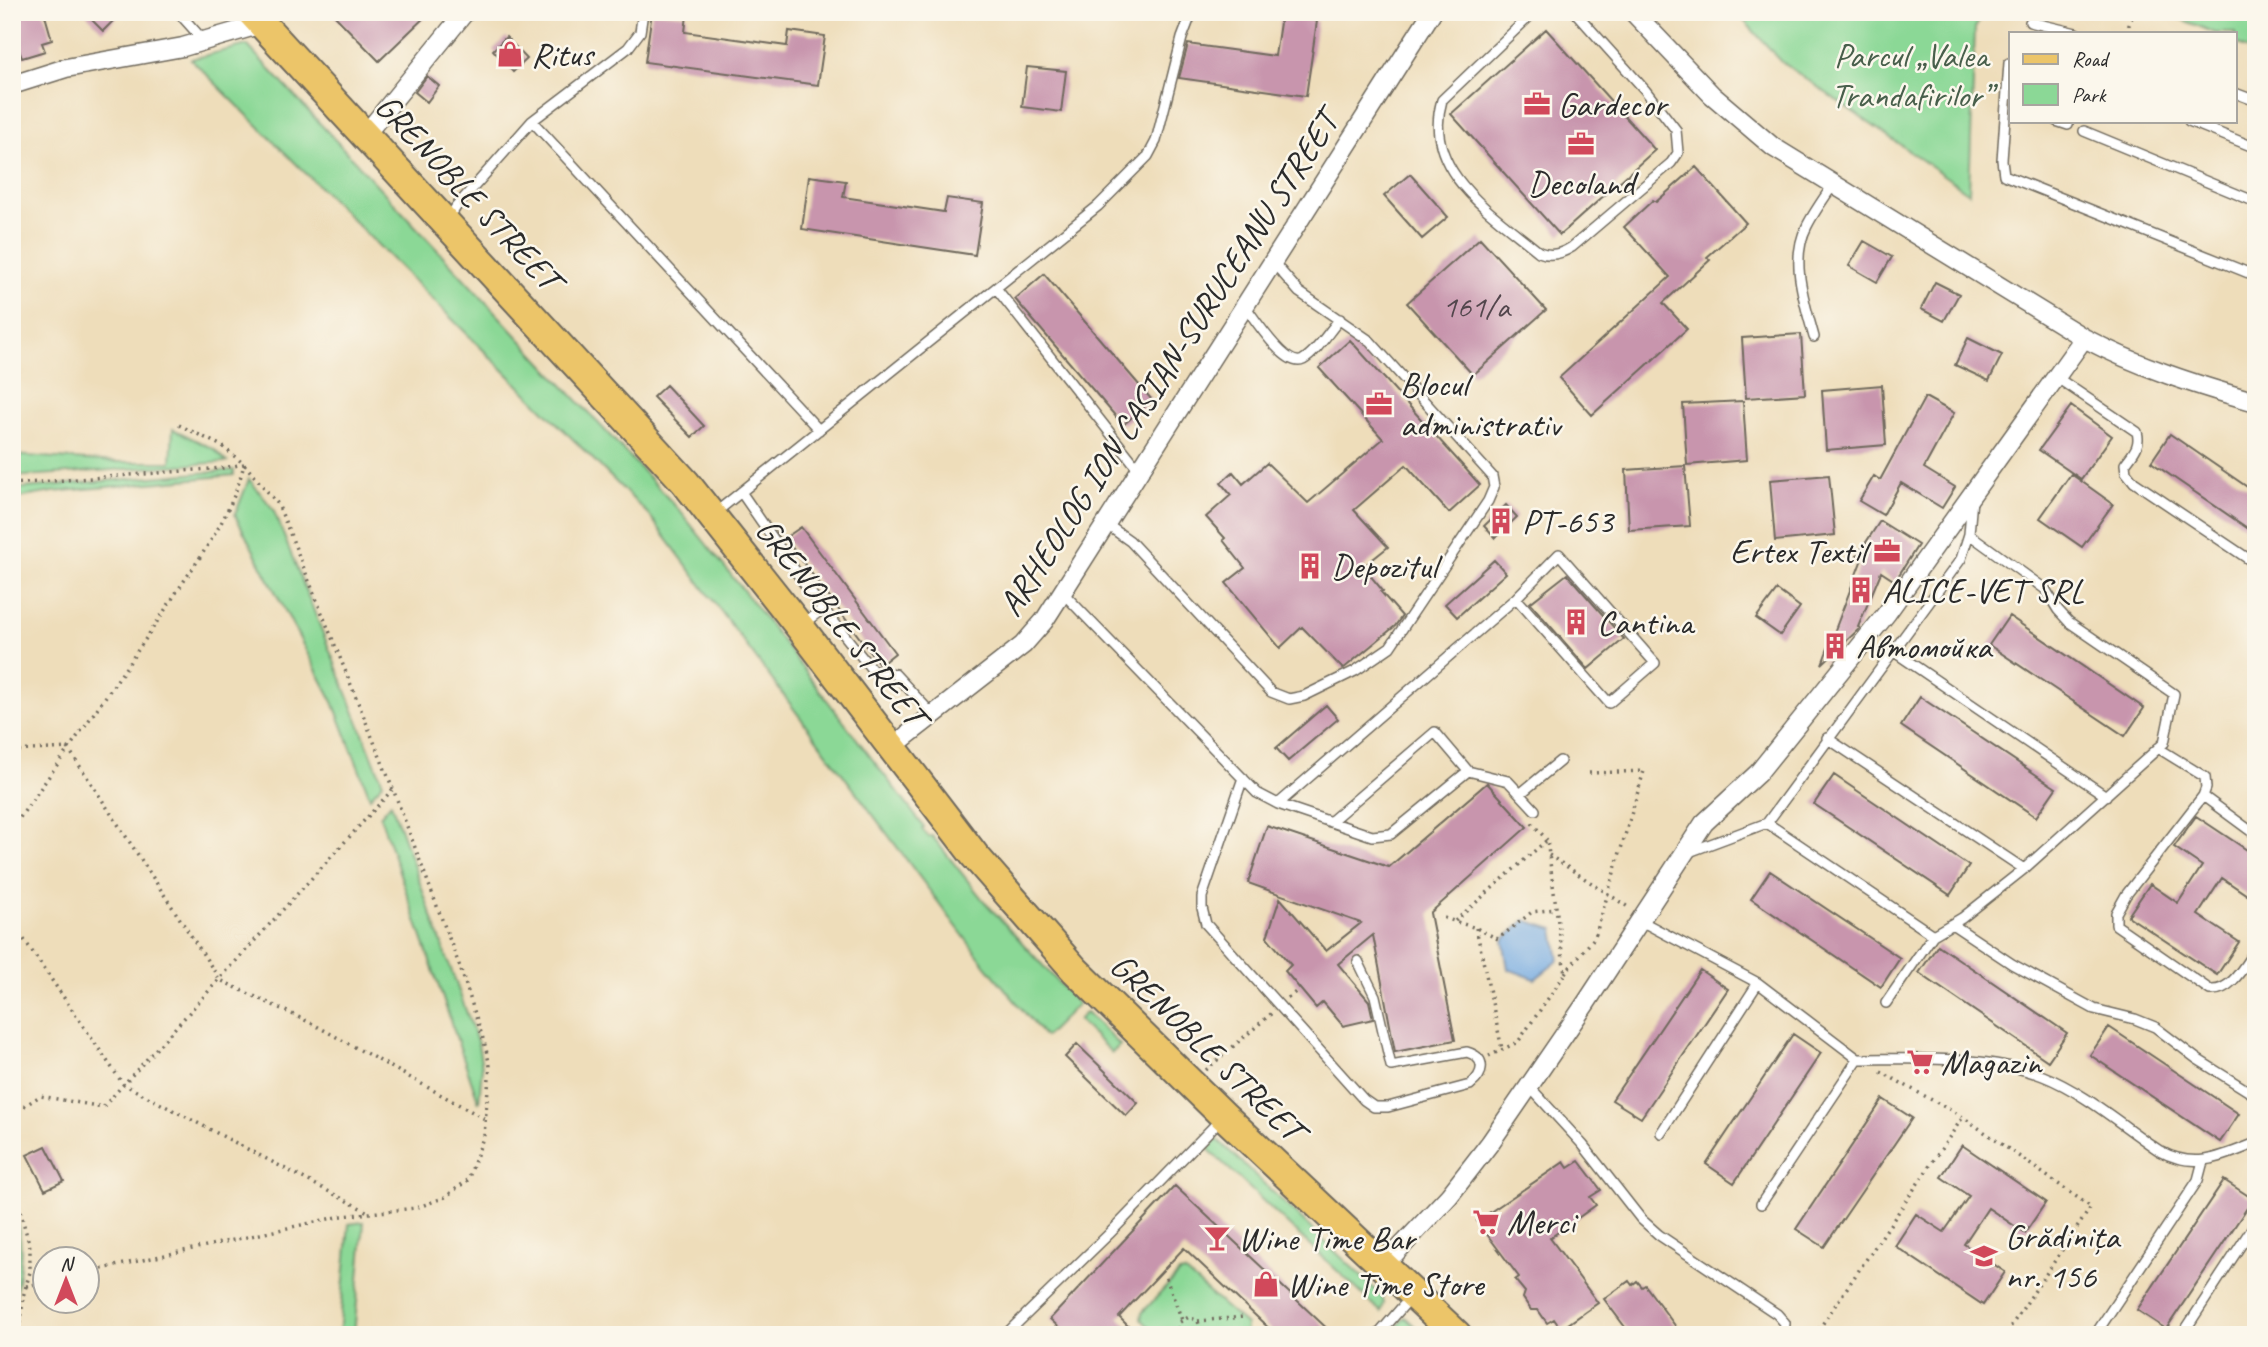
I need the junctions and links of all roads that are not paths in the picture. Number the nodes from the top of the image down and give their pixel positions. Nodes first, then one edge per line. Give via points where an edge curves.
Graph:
1 (178, 12) edge
2 (465, 12) edge
3 (643, 12) edge
4 (1192, 12) edge
5 (1432, 12) edge
6 (1534, 12) edge
7 (1575, 12) edge
8 (1633, 12) edge
9 (257, 18) edge
10 (2030, 22) dead end
11 (2072, 32) edge
12 (204, 41) junction
13 (2009, 63) edge
14 (12, 85) edge
15 (2236, 93) edge
16 (2256, 101) edge
17 (2008, 102) edge
18 (532, 121) junction
19 (2059, 122) edge
20 (2191, 122) edge
21 (2068, 125) dead end
22 (2084, 131) dead end
23 (365, 135) junction
24 (2256, 148) edge
25 (1833, 185) junction
26 (2256, 202) edge
27 (447, 222) junction
28 (1273, 262) junction
29 (2256, 276) edge
30 (996, 288) junction
31 (1245, 306) junction
32 (1340, 319) junction
33 (1814, 337) dead end
34 (2084, 338) junction
35 (2056, 377) junction
36 (2256, 402) edge
37 (819, 430) junction
38 (1140, 471) junction
39 (741, 492) junction
40 (1973, 493) junction
41 (713, 516) junction
42 (1106, 524) junction
43 (1969, 534) junction
44 (2256, 564) edge
45 (1063, 593) junction
46 (1516, 598) junction
47 (823, 609) junction
48 (799, 626) junction
49 (1893, 651) junction
50 (933, 715) junction
51 (1827, 738) junction
52 (892, 747) junction
53 (2158, 748) junction
54 (1560, 761) dead end
55 (1468, 771) junction
56 (1243, 778) junction
57 (1520, 794) junction
58 (2106, 796) junction
59 (2203, 796) junction
60 (1278, 804) junction
61 (1535, 810) dead end
62 (1330, 822) junction
63 (1767, 822) junction
64 (2256, 835) edge
65 (1684, 854) junction
66 (2024, 869) junction
67 (1634, 914) junction
68 (1952, 924) junction
69 (1933, 935) junction
70 (2256, 949) edge
71 (1359, 961) dead end
72 (1758, 983) junction
73 (1886, 1003) dead end
74 (1858, 1059) junction
75 (1528, 1085) junction
76 (2256, 1096) edge
77 (1224, 1116) junction
78 (1661, 1133) dead end
79 (2256, 1143) edge
80 (2203, 1161) junction
81 (1762, 1204) dead end
82 (2256, 1222) edge
83 (1383, 1266) junction
84 (1414, 1294) junction
85 (1005, 1335) edge
86 (1378, 1335) edge
87 (1457, 1335) edge
88 (1784, 1335) edge
89 (2095, 1335) edge
90 (2182, 1335) edge

1 - 12 lane
2 - 23 street
3 - 18 lane via 640,32 628,48
4 - 30 lane via 1148,156 1098,206
5 - 28 street, ARHEOLOG ION CASIAN-SURUCEANU STREET
6 - 7 lane via 1442,100 1437,117 1446,163 1466,190 1547,256 1572,247 1678,153 1676,130
8 - 25 street via 1712,95 1773,146
9 - 12 street
9 - 23 main road, GRENOBLE STREET
10 - 11 lane
12 - 14 street via 66,68
13 - 17 lane
15 - 16 lane
17 - 29 lane via 2004,175
18 - 27 lane
18 - 37 lane
19 - 21 lane
20 - 24 lane
22 - 26 lane
23 - 27 main road, GRENOBLE STREET
25 - 33 lane via 1802,240 1799,280
25 - 34 street
27 - 41 main road, GRENOBLE STREET
28 - 31 street, ARHEOLOG ION CASIAN-SURUCEANU STREET
28 - 32 lane via 1299,292
30 - 37 lane
30 - 38 lane
31 - 32 lane via 1288,359 1298,362
31 - 38 street, ARHEOLOG ION CASIAN-SURUCEANU STREET
32 - 42 lane via 1370,341 1493,481 1488,500 1390,647 1304,696 1289,699 1277,695 1130,541
34 - 35 street
34 - 36 street via 2170,377
35 - 40 street
35 - 44 lane via 2137,432 2140,439 2125,464 2134,482
37 - 39 lane
38 - 42 street, ARHEOLOG ION CASIAN-SURUCEANU STREET
39 - 41 lane
39 - 47 lane
40 - 43 lane
40 - 65 street via 1847,663 1758,773 1704,823
41 - 48 main road, GRENOBLE STREET
42 - 45 street, ARHEOLOG ION CASIAN-SURUCEANU STREET
43 - 49 lane via 1961,559
43 - 53 lane via 2045,589 2069,622 2174,694 2164,743
45 - 50 street, ARHEOLOG ION CASIAN-SURUCEANU STREET via 1023,645
45 - 56 lane
46 - 46 lane via 1559,554 1655,663 1609,703
46 - 60 lane
47 - 48 lane
47 - 50 lane via 873,671 895,674
48 - 52 main road, GRENOBLE STREET
49 - 51 lane
49 - 58 lane
50 - 52 street, ARHEOLOG ION CASIAN-SURUCEANU STREET
51 - 63 lane
51 - 66 lane
52 - 77 main road, GRENOBLE STREET via 975,856 1066,960
53 - 58 lane
53 - 59 lane via 2205,777
54 - 57 lane
55 - 57 lane via 1508,781
55 - 62 lane via 1391,835 1372,836
55 - 62 lane via 1435,732
56 - 60 lane via 1257,793
56 - 71 lane via 1202,897 1206,924 1374,1107 1470,1085 1479,1078 1480,1060 1467,1052 1391,1066 1375,996
57 - 61 lane
58 - 66 lane
59 - 64 lane
59 - 70 lane via 2126,895 2116,925 2210,990 2231,982
60 - 62 lane
63 - 65 lane
63 - 69 lane
65 - 67 street
66 - 68 lane
67 - 72 lane
67 - 75 street via 1586,1003
68 - 69 lane
68 - 76 lane via 2012,964 2094,1009 2155,1027
69 - 73 lane
72 - 74 lane
72 - 78 lane
74 - 80 lane via 1968,1062 2043,1076 2067,1087 2168,1156
74 - 81 lane
75 - 83 street via 1449,1196
75 - 88 lane via 1641,1219 1777,1314 1785,1322
77 - 83 main road, GRENOBLE STREET
77 - 85 lane
79 - 80 lane
80 - 89 lane via 2199,1180
82 - 90 lane
83 - 84 main road, GRENOBLE STREET
84 - 86 lane
84 - 87 main road, GRENOBLE STREET

